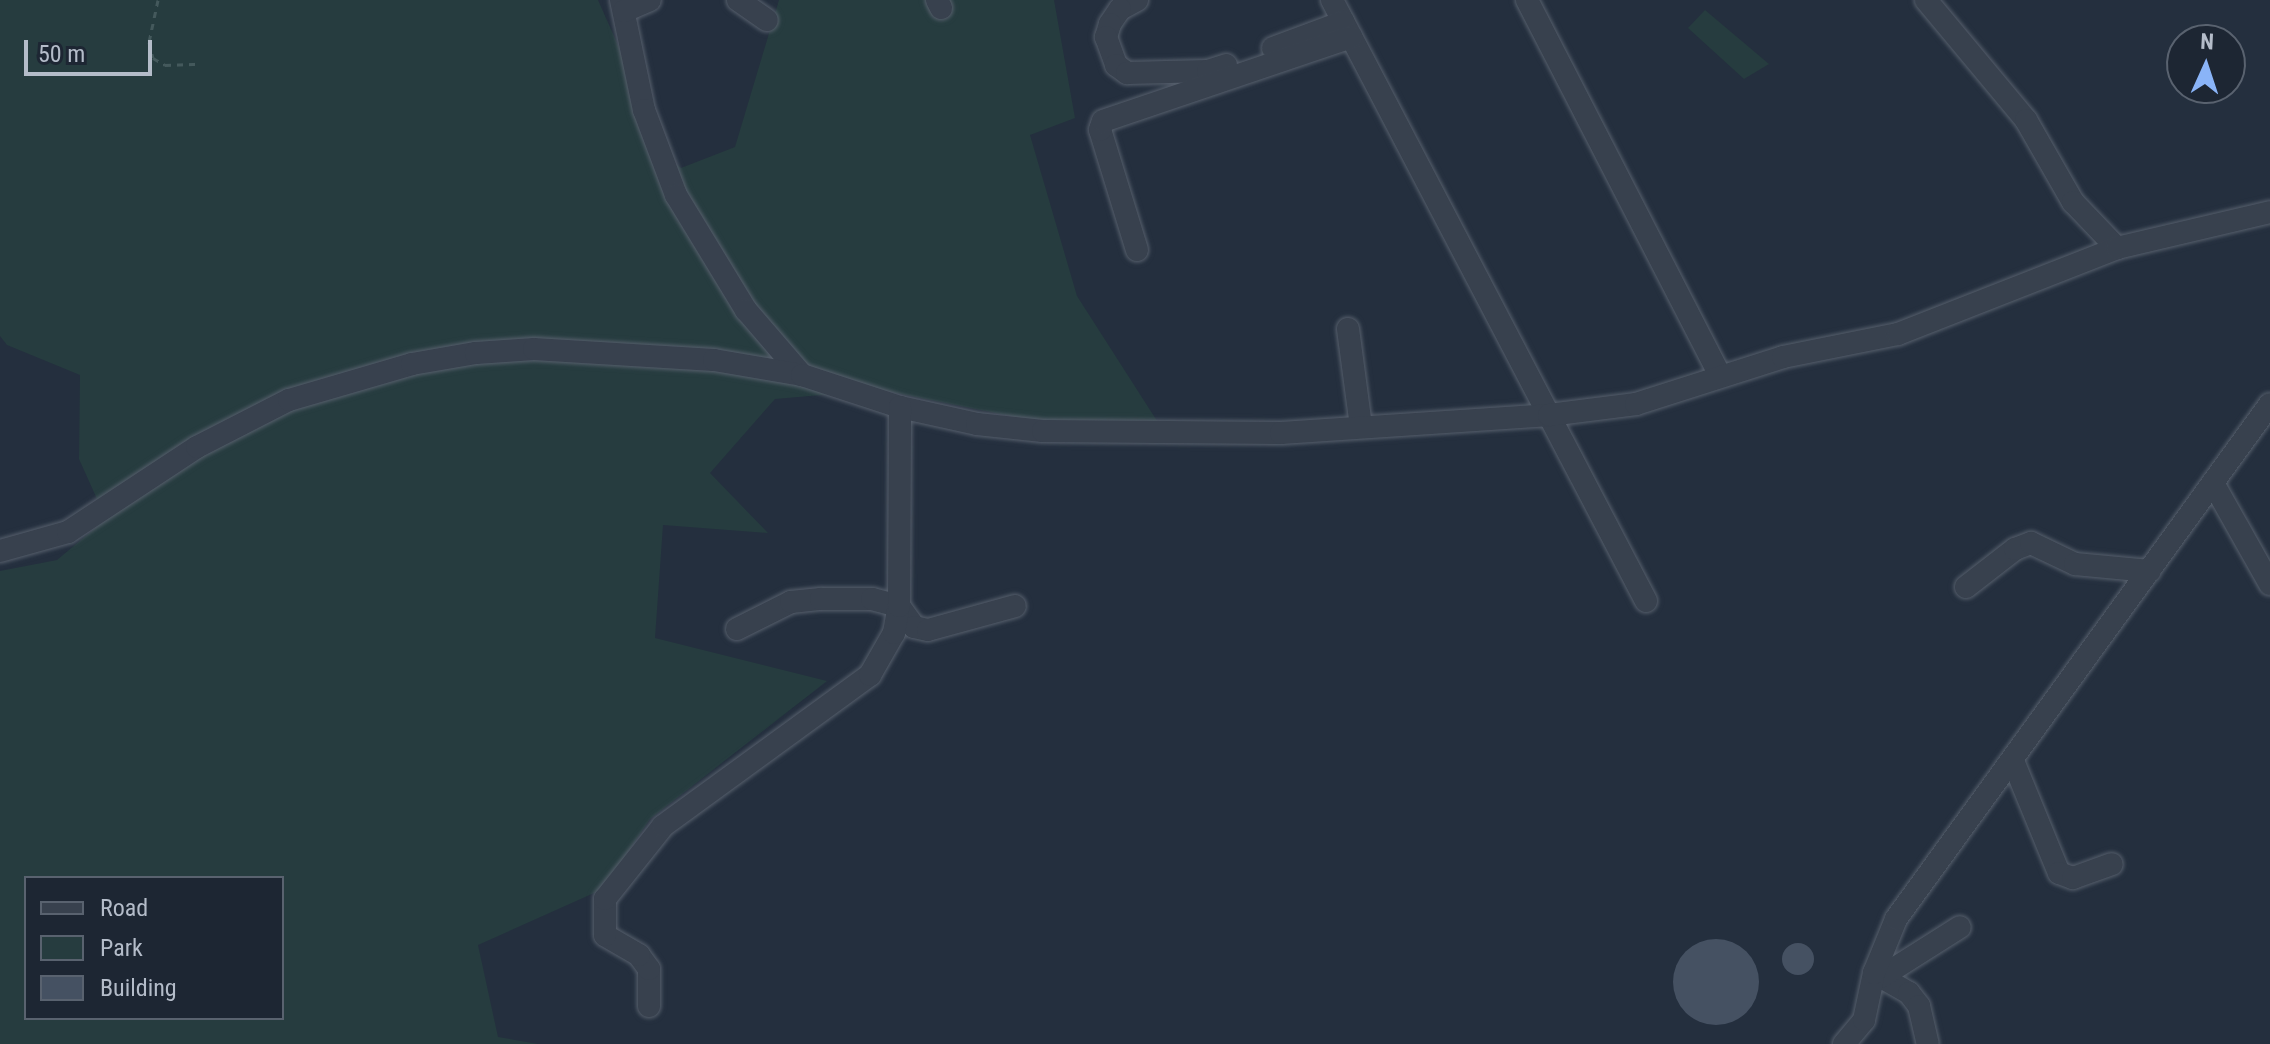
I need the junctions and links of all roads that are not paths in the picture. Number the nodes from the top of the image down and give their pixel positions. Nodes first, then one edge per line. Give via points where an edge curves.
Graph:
1 (650, 0) edge
2 (738, 0) edge
3 (1137, 0) edge
4 (1332, 0) edge
5 (1527, 0) edge
6 (1926, 0) edge
7 (622, 6) edge
8 (767, 20) dead end
9 (1347, 30) junction
10 (2270, 212) edge
11 (2117, 248) junction
12 (1137, 250) dead end
13 (1348, 329) dead end
14 (802, 375) junction
15 (1720, 375) junction
16 (2270, 404) edge
17 (900, 407) junction
18 (1549, 415) junction
19 (1361, 426) junction
20 (2213, 483) junction
21 (0, 551) edge
22 (2150, 571) junction
23 (2270, 584) edge
24 (1966, 587) dead end
25 (1646, 601) dead end
26 (899, 606) junction
27 (1015, 606) dead end
28 (737, 629) dead end
29 (2013, 761) junction
30 (2112, 864) dead end
31 (1960, 927) dead end
32 (1878, 975) junction
33 (649, 1006) dead end
34 (1844, 1044) edge
35 (1928, 1044) edge

1 - 7 street
2 - 8 street
3 - 9 street via 1120,9 1106,37 1116,65 1127,73 1208,71
4 - 9 street
5 - 15 street
6 - 11 street via 2026,120 2073,202
7 - 14 street via 644,110 676,195 746,310
9 - 12 street via 1103,121 1100,130
9 - 18 street
10 - 11 street
11 - 15 street via 1898,334
13 - 19 street
14 - 17 street
14 - 21 street via 714,360 534,349 412,364 289,400 245,420 68,532
15 - 18 street via 1636,404
16 - 20 street
17 - 19 street via 1043,431 1174,436
17 - 26 street
18 - 19 street
18 - 25 street
20 - 22 street
20 - 23 street
22 - 24 street via 2075,564 2031,543 2015,549
22 - 29 street
26 - 27 street via 914,627 928,630
26 - 28 street via 872,599 791,602
26 - 33 street via 894,633 870,675 663,826 605,899 605,935 639,955 649,969
29 - 30 street via 2059,873 2073,878
29 - 32 street via 1896,919
31 - 32 street
32 - 34 street via 1864,1020
32 - 35 street via 1919,1006

